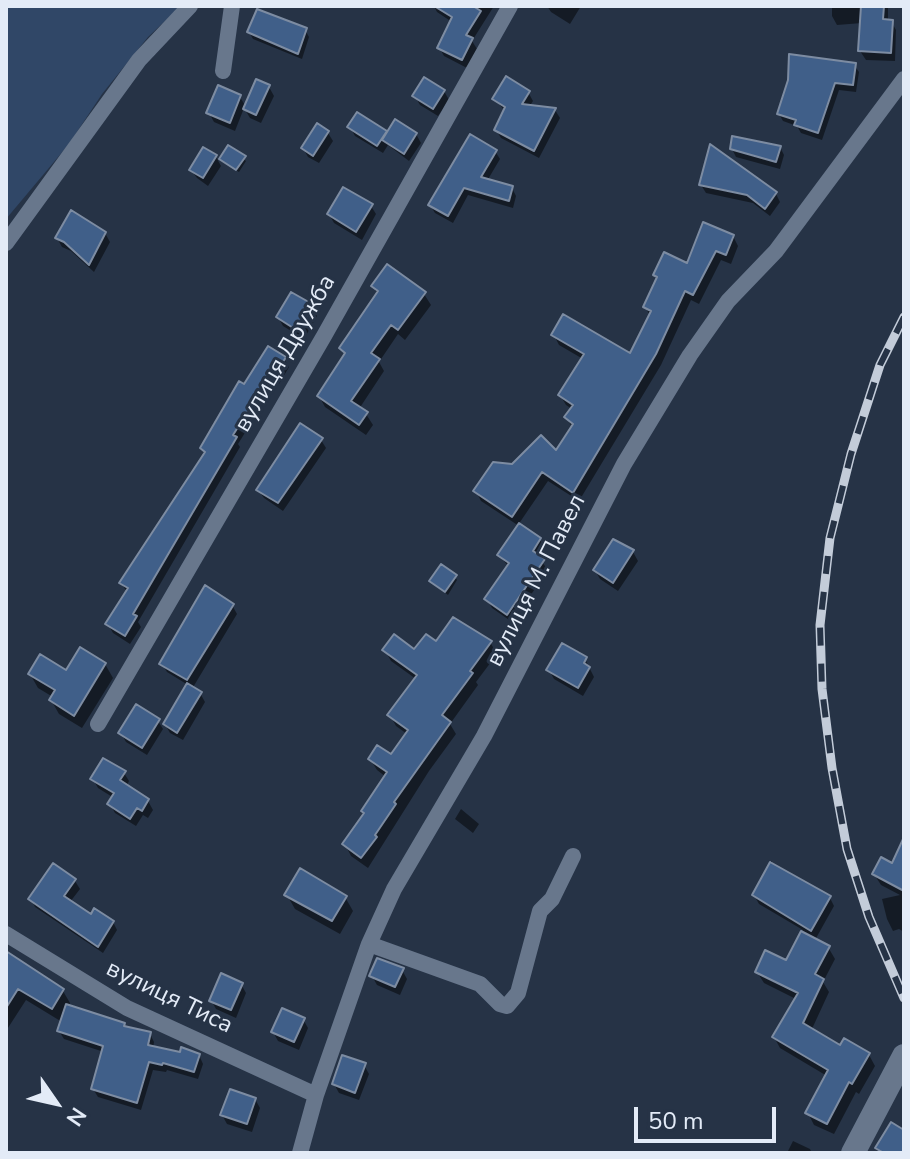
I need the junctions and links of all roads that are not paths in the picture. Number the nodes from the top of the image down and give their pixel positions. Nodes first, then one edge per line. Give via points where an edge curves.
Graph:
1 (190, 6) edge
2 (232, 6) edge
3 (510, 6) edge
4 (223, 71) dead end
5 (904, 79) edge
6 (6, 243) edge
7 (98, 724) dead end
8 (573, 856) dead end
9 (6, 934) edge
10 (369, 944) junction
11 (904, 1056) edge
12 (316, 1095) junction
13 (300, 1153) edge
14 (853, 1153) edge

1 - 6 street via 139,60
2 - 4 street
3 - 7 street, вулиця Дружба
5 - 10 street, вулиця М. Павел via 776,251 728,301 690,355 624,464
8 - 10 street via 552,899 540,911 518,993 507,1006 480,984
9 - 12 street, вулиця Тиса via 127,1008
10 - 12 street, вулиця М. Павел
11 - 14 street
12 - 13 street, вулиця М. Павел

